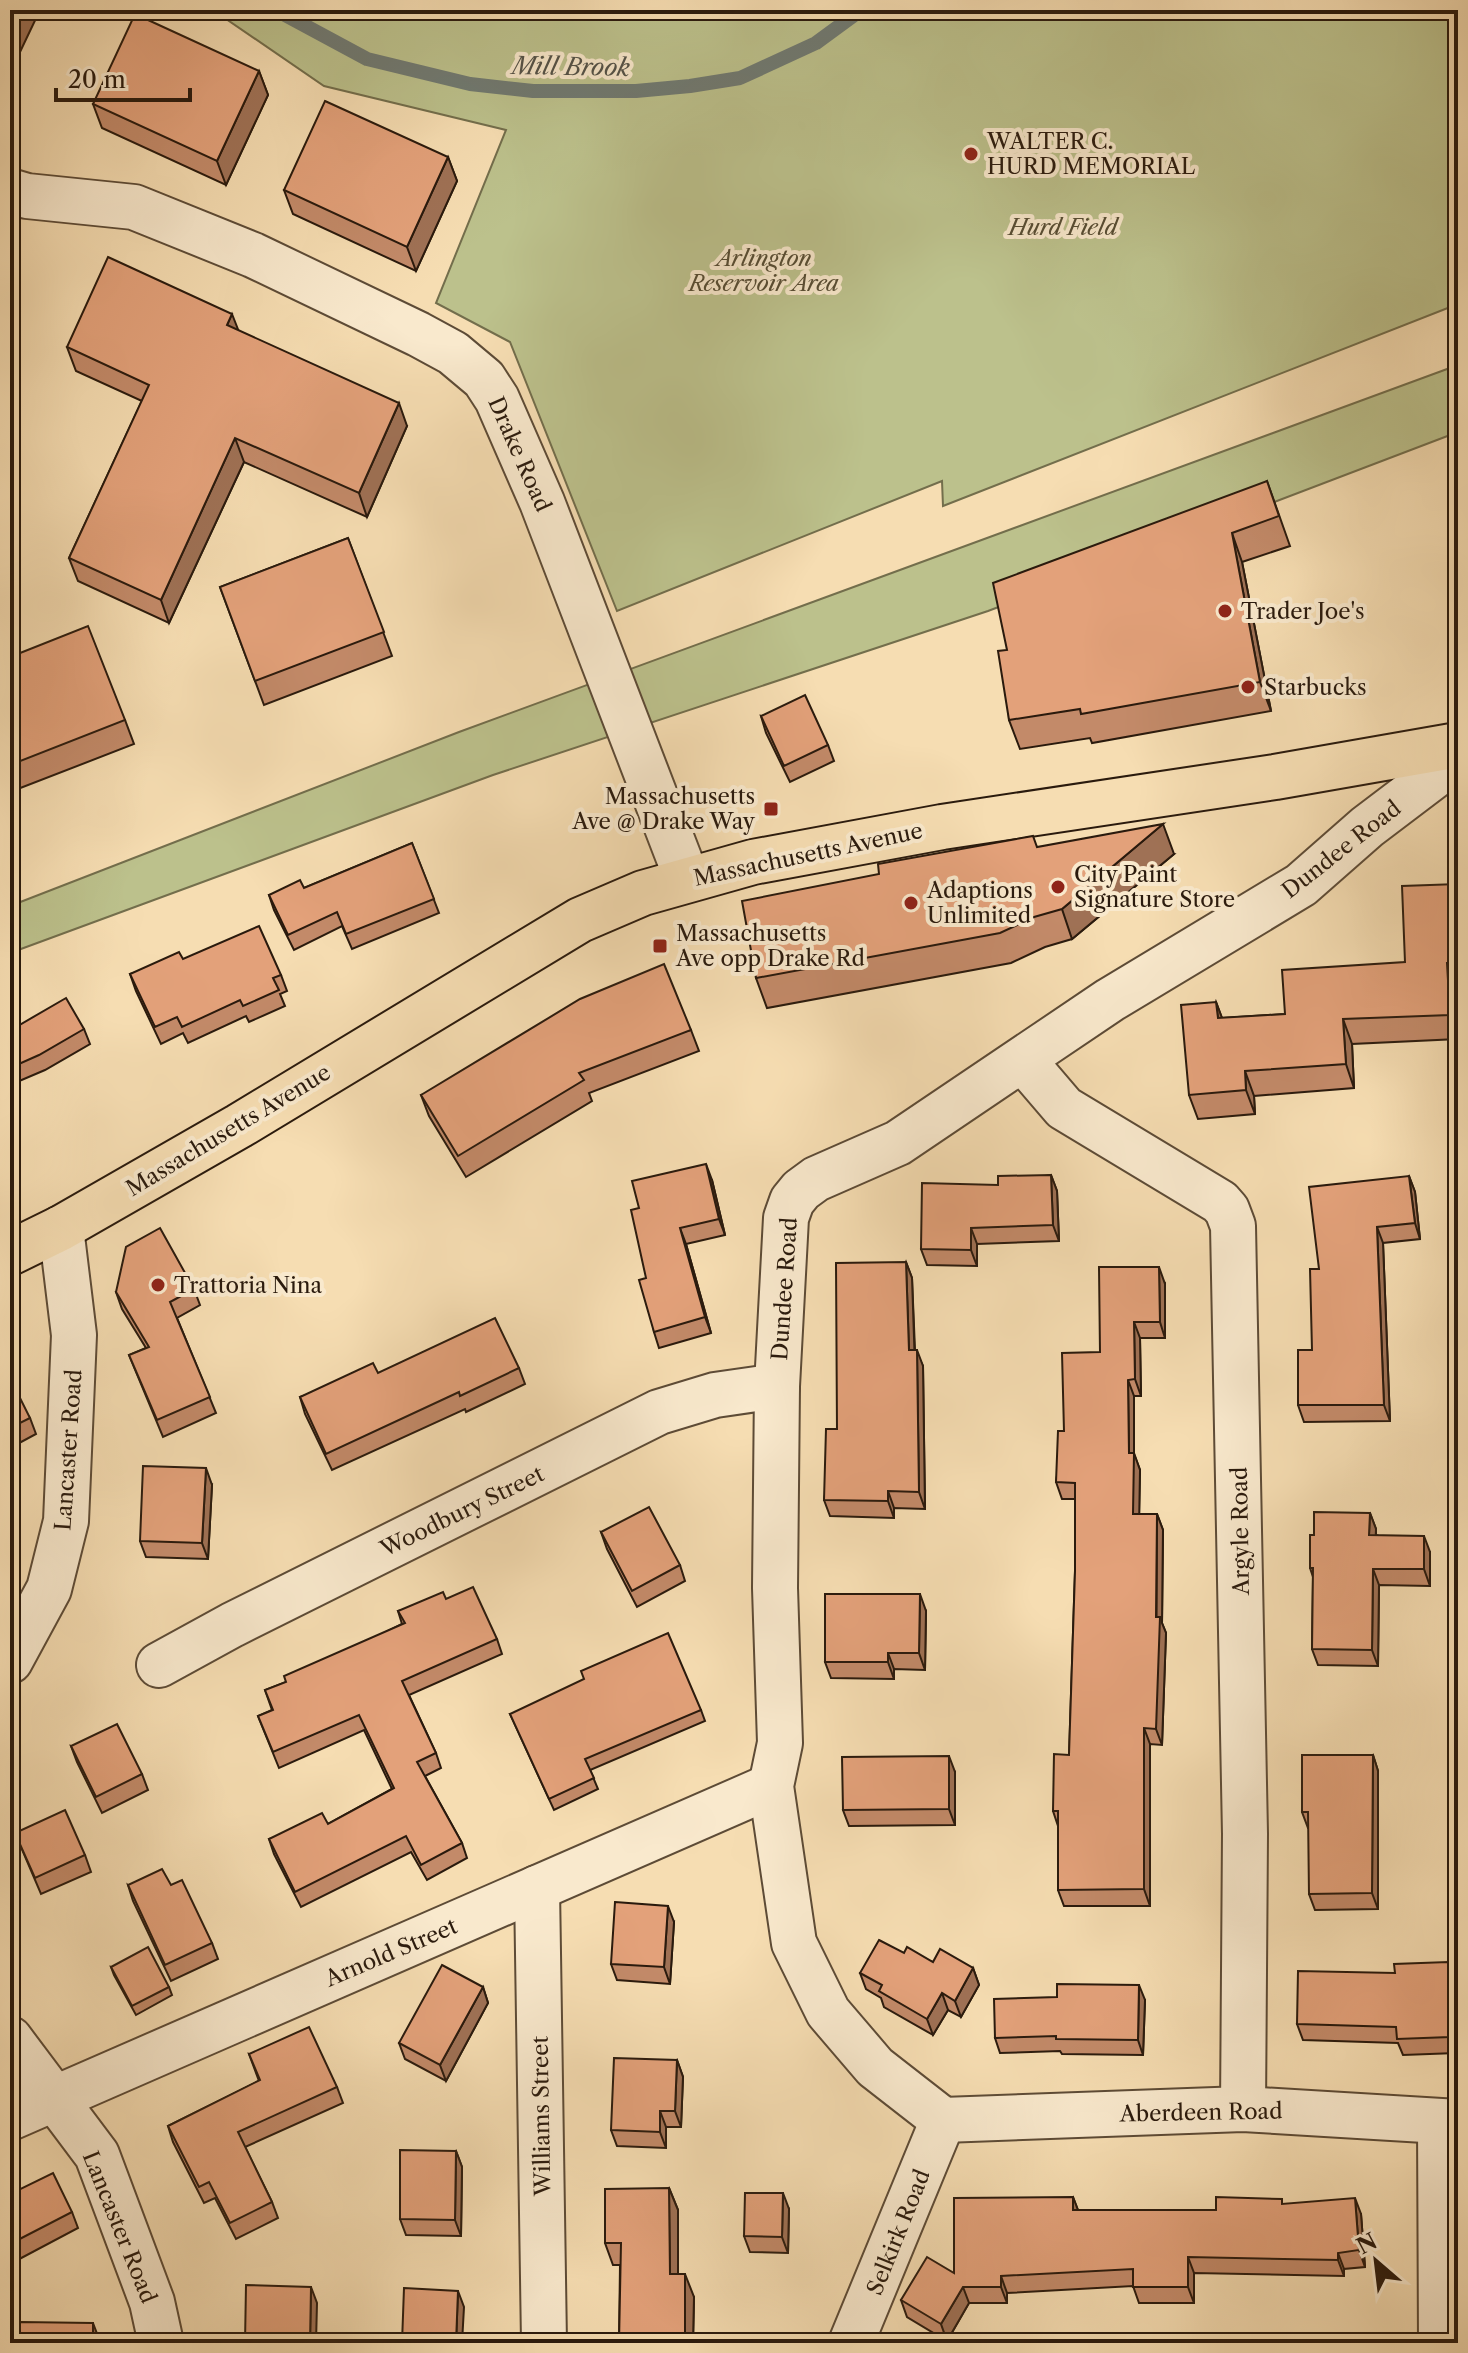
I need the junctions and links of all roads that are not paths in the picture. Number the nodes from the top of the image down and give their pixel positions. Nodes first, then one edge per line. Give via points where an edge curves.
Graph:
1 (10, 191) edge
2 (1458, 745) edge
3 (1458, 758) edge
4 (687, 879) junction
5 (1023, 1060) junction
6 (61, 1228) junction
7 (10, 1253) edge
8 (777, 1386) junction
9 (10, 1661) edge
10 (159, 1665) dead end
11 (771, 1786) junction
12 (537, 1888) junction
13 (10, 2039) edge
14 (53, 2099) junction
15 (1243, 2109) junction
16 (10, 2118) edge
17 (943, 2120) junction
18 (1449, 2122) edge
19 (161, 2343) edge
20 (544, 2343) edge
21 (851, 2343) edge
22 (1441, 2343) edge

1 - 4 street, Drake Road via 134,207 253,255 453,353 484,379 542,502
2 - 4 main road, Massachusetts Avenue via 942,827
3 - 5 street, Dundee Road via 1301,885 1110,1000
4 - 6 main road, Massachusetts Avenue via 580,920
5 - 8 street, Dundee Road via 898,1143 816,1179 792,1201 784,1233
5 - 15 street, Argyle Road via 1064,1108 1220,1202 1232,1220 1245,1834
6 - 7 main road, Massachusetts Avenue
6 - 9 street, Lancaster Road via 74,1335 67,1510 49,1589
8 - 10 street, Woodbury Street via 715,1395 659,1412
8 - 11 street, Dundee Road via 780,1743
11 - 12 street, Arnold Street
11 - 17 street, Dundee Road via 794,1943 828,2012 875,2067
12 - 14 street, Arnold Street
12 - 20 street, Williams Street
13 - 14 street, Lancaster Road
14 - 16 street, Arnold Street
14 - 19 street, Lancaster Road via 97,2155 152,2302
15 - 17 street, Aberdeen Road
15 - 18 street, Aberdeen Road
17 - 21 street, Selkirk Road
18 - 22 street

